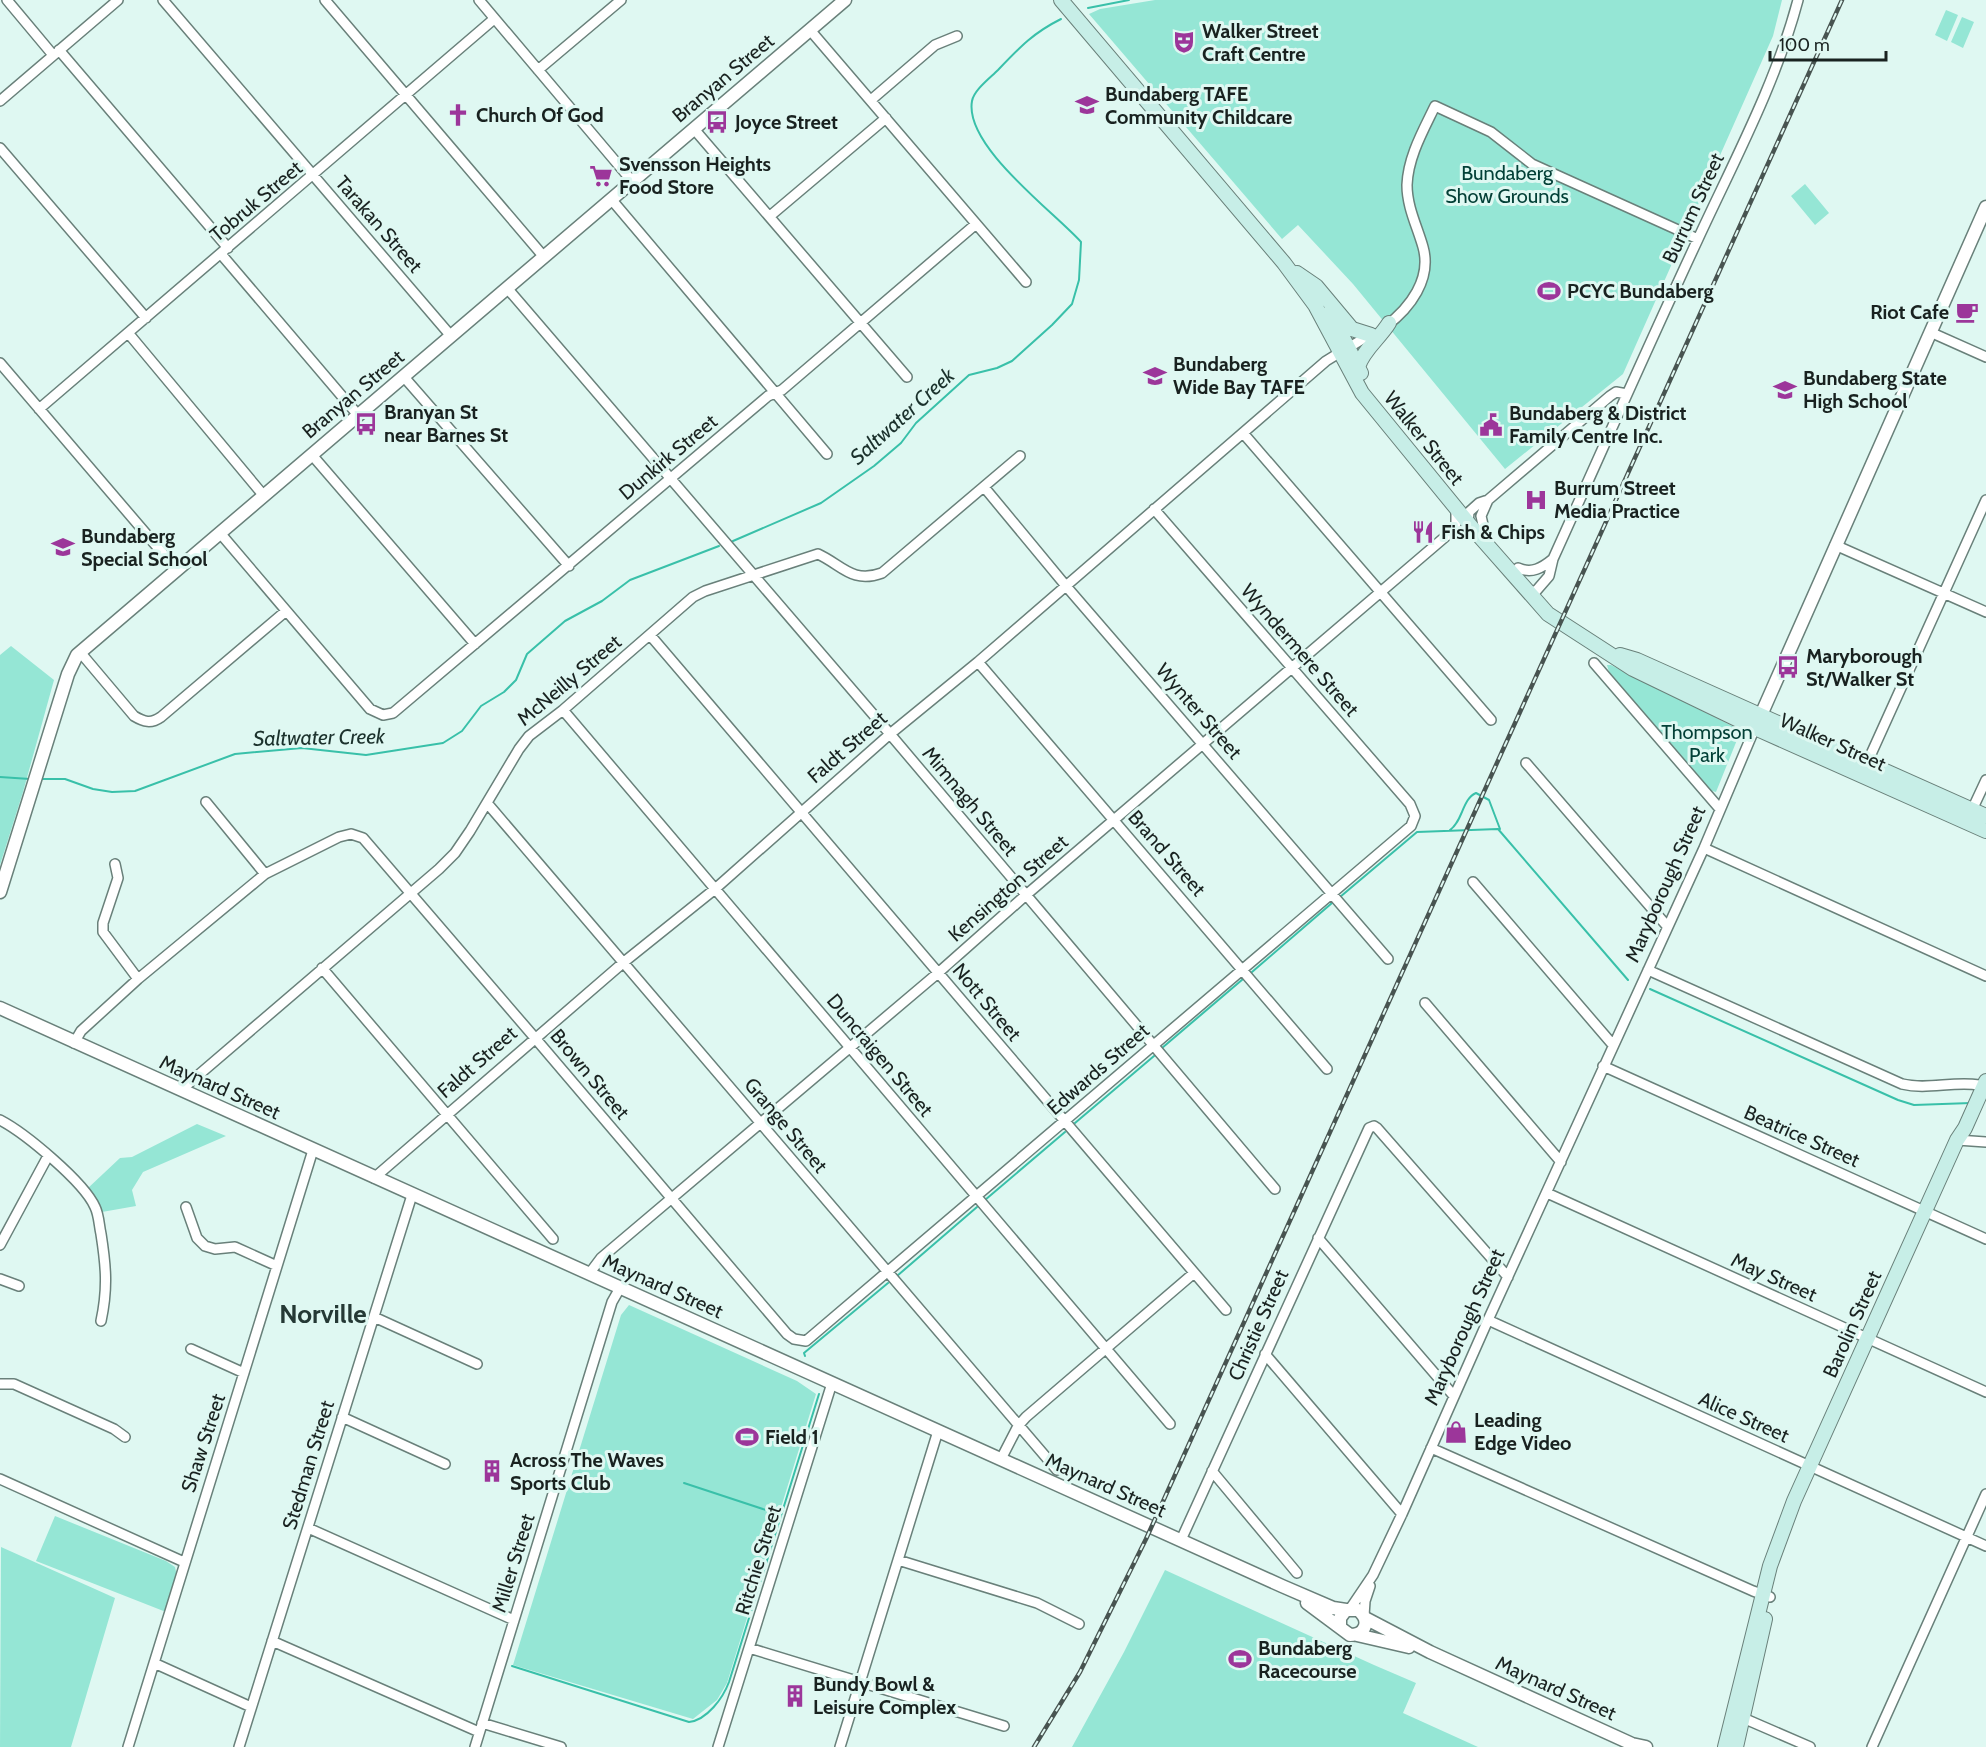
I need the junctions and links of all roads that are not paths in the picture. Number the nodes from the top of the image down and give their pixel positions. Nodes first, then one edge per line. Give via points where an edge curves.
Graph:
1 (7, 0) edge
2 (118, 0) edge
3 (163, 0) edge
4 (325, 0) edge
5 (479, 0) edge
6 (621, 0) edge
7 (845, 0) edge
8 (1061, 0) edge
9 (1798, 0) edge
10 (494, 19) junction
11 (810, 30) junction
12 (957, 36) dead end
13 (56, 53) junction
14 (538, 70) junction
15 (406, 95) junction
16 (871, 100) junction
17 (0, 101) edge
18 (886, 118) junction
19 (694, 129) junction
20 (0, 148) edge
21 (313, 175) junction
22 (632, 181) junction
23 (611, 199) junction
24 (1986, 207) edge
25 (770, 216) junction
26 (976, 224) junction
27 (1698, 239) junction
28 (224, 251) junction
29 (544, 257) junction
30 (1284, 262) junction
31 (1297, 273) junction
32 (1026, 282) dead end
33 (507, 288) junction
34 (146, 318) junction
35 (861, 323) junction
36 (1389, 323) junction
37 (1930, 332) junction
38 (129, 334) junction
39 (1371, 335) junction
40 (451, 336) junction
41 (1343, 350) junction
42 (1986, 357) edge
43 (0, 363) edge
44 (1358, 367) junction
45 (404, 377) junction
46 (907, 377) dead end
47 (775, 393) junction
48 (1627, 394) junction
49 (39, 410) junction
50 (358, 415) junction
51 (1243, 433) junction
52 (312, 454) junction
53 (826, 454) dead end
54 (1020, 456) dead end
55 (669, 478) junction
56 (984, 487) junction
57 (264, 496) junction
58 (1488, 500) junction
59 (1986, 500) edge
60 (1154, 509) junction
61 (1470, 521) junction
62 (1452, 531) junction
63 (220, 533) junction
64 (1835, 544) junction
65 (1553, 560) junction
66 (569, 566) junction
67 (1518, 568) junction
68 (177, 570) junction
69 (753, 575) junction
70 (1066, 586) junction
71 (1531, 591) junction
72 (1380, 592) junction
73 (1944, 593) junction
74 (286, 611) junction
75 (1986, 612) edge
76 (650, 635) junction
77 (475, 644) junction
78 (1604, 650) junction
79 (80, 652) junction
80 (978, 662) junction
81 (1594, 663) dead end
82 (1291, 667) junction
83 (563, 710) junction
84 (1761, 715) junction
85 (1491, 720) dead end
86 (1755, 728) junction
87 (890, 734) junction
88 (1203, 743) junction
89 (1526, 763) dead end
90 (1867, 763) junction
91 (1986, 780) edge
92 (206, 802) dead end
93 (487, 803) junction
94 (1720, 809) junction
95 (1972, 810) junction
96 (802, 813) junction
97 (1415, 816) joint
98 (1986, 816) edge
99 (1114, 820) junction
100 (1986, 831) edge
101 (1704, 848) junction
102 (115, 864) dead end
103 (265, 874) junction
104 (1473, 882) dead end
105 (715, 889) junction
106 (0, 892) edge
107 (411, 893) junction
108 (1332, 894) junction
109 (1026, 895) junction
110 (1667, 926) junction
111 (1388, 959) dead end
112 (624, 962) junction
113 (322, 968) junction
114 (1243, 969) junction
115 (1648, 970) junction
116 (938, 973) junction
117 (1986, 976) edge
118 (138, 979) junction
119 (1425, 1003) dead end
120 (0, 1008) edge
121 (0, 1019) edge
122 (28, 1021) junction
123 (535, 1038) junction
124 (75, 1043) junction
125 (1154, 1045) junction
126 (1613, 1045) junction
127 (850, 1047) junction
128 (1603, 1066) junction
129 (1986, 1068) edge
130 (1328, 1069) dead end
131 (181, 1090) junction
132 (1977, 1095) edge
133 (446, 1114) junction
134 (0, 1120) edge
135 (1065, 1122) junction
136 (760, 1123) junction
137 (1957, 1140) junction
138 (1986, 1142) edge
139 (313, 1150) junction
140 (48, 1156) junction
141 (1561, 1162) junction
142 (374, 1178) junction
143 (1275, 1189) dead end
144 (1547, 1193) junction
145 (412, 1195) junction
146 (977, 1197) junction
147 (671, 1198) junction
148 (186, 1207) dead end
149 (1925, 1211) junction
150 (1318, 1238) junction
151 (553, 1239) dead end
152 (1986, 1239) edge
153 (0, 1245) edge
154 (277, 1266) junction
155 (888, 1273) junction
156 (1194, 1273) junction
157 (589, 1274) junction
158 (1508, 1277) junction
159 (0, 1279) edge
160 (19, 1286) dead end
161 (620, 1288) junction
162 (1226, 1310) dead end
163 (374, 1317) junction
164 (1488, 1320) junction
165 (101, 1321) dead end
166 (1867, 1339) junction
167 (798, 1341) joint
168 (191, 1349) dead end
169 (1106, 1349) junction
170 (1264, 1354) junction
171 (477, 1364) dead end
172 (244, 1372) junction
173 (832, 1383) junction
174 (0, 1384) edge
175 (1986, 1392) edge
176 (1454, 1396) junction
177 (342, 1417) junction
178 (1170, 1424) dead end
179 (1018, 1426) junction
180 (938, 1431) junction
181 (125, 1437) dead end
182 (1431, 1448) junction
183 (1001, 1459) junction
184 (445, 1464) dead end
185 (1810, 1466) junction
186 (1057, 1470) dead end
187 (1212, 1471) junction
188 (0, 1479) edge
189 (1986, 1494) edge
190 (1402, 1514) junction
191 (308, 1528) junction
192 (1967, 1537) junction
193 (1181, 1540) junction
194 (1986, 1546) edge
195 (898, 1560) junction
196 (184, 1562) junction
197 (1297, 1573) dead end
198 (1373, 1575) junction
199 (1282, 1586) junction
200 (1766, 1595) junction
201 (1348, 1610) junction
202 (1365, 1617) junction
203 (514, 1620) junction
204 (1079, 1623) dead end
205 (1340, 1627) junction
206 (1358, 1635) junction
207 (272, 1641) junction
208 (749, 1648) junction
209 (1431, 1652) junction
210 (154, 1663) junction
211 (861, 1682) junction
212 (251, 1707) junction
213 (1743, 1718) junction
214 (1004, 1726) dead end
215 (481, 1728) junction
216 (1634, 1745) edge
217 (128, 1747) edge
218 (239, 1747) edge
219 (475, 1747) edge
220 (561, 1747) edge
221 (718, 1747) edge
222 (840, 1747) edge
223 (1646, 1747) edge
224 (1725, 1747) edge
225 (1736, 1747) edge
226 (1810, 1747) edge
227 (1872, 1747) edge

1 - 13 street
2 - 13 street
3 - 21 street, Tarakan Street
4 - 15 street
5 - 10 street
6 - 14 street
7 - 11 street, Branyan Street
8 - 30 main road, Walker Street
9 - 27 street, Burrum Street via 1766,90
10 - 14 street
10 - 15 street, Tobruk Street
11 - 16 street
11 - 19 street, Branyan Street
12 - 16 street via 935,45
13 - 17 street
13 - 28 street
14 - 22 street
15 - 21 street, Tobruk Street
15 - 29 street
16 - 18 street
18 - 25 street
18 - 26 street
19 - 22 street, Branyan Street
19 - 25 street
20 - 34 street
21 - 28 street, Tobruk Street
21 - 40 street, Tarakan Street
22 - 23 street, Branyan Street
23 - 29 street, Branyan Street
23 - 47 street
24 - 37 street, Maryborough Street
25 - 35 street
26 - 32 street
26 - 35 street, Dunkirk Street
27 - 36 street, Faldt Street via 1532,164 1491,132 1435,106 1415,149 1408,177 1409,204 1424,249 1423,276 1414,298
27 - 48 street, Burrum Street
28 - 34 street, Tobruk Street
28 - 50 street
29 - 33 street, Branyan Street
30 - 31 main road, Walker Street
30 - 41 main road, Walker Street
31 - 39 main road via 1316,286 1352,329
31 - 41 main road, Walker Street via 1330,312
33 - 40 street, Branyan Street
33 - 55 street, Mimnagh Street
34 - 38 street, Tobruk Street
35 - 46 street
35 - 47 street, Dunkirk Street
36 - 39 street, Faldt Street
36 - 44 main road
37 - 42 street
37 - 64 street, Maryborough Street
38 - 49 street, Tobruk Street
38 - 57 street
39 - 41 street, Faldt Street
40 - 45 street, Branyan Street
41 - 44 main road, Walker Street
41 - 51 street, Faldt Street
41 - 61 main road, Walker Street via 1362,393
43 - 49 street
44 - 61 main road, Walker Street via 1379,402
45 - 50 street, Branyan Street
45 - 66 street
47 - 53 street
47 - 55 street, Dunkirk Street
48 - 58 street via 1616,392 1610,396
48 - 65 street, Burrum Street
49 - 68 street
50 - 52 street, Branyan Street
51 - 60 street, Faldt Street
51 - 72 street
52 - 57 street, Branyan Street
52 - 77 street
54 - 56 street, McNeilly Street
55 - 66 street, Dunkirk Street
55 - 69 street, Mimnagh Street
56 - 69 street, McNeilly Street via 882,573 864,577 851,574 818,554
56 - 70 street, Wynter Street
57 - 63 street, Branyan Street
58 - 61 street via 1481,516
58 - 61 street via 1479,503
59 - 73 street
60 - 70 street, Faldt Street
60 - 82 street, Wyndermere Street
61 - 62 street
61 - 62 street via 1456,524
61 - 67 main road, Walker Street
61 - 71 main road, Walker Street
62 - 72 street, Kensington Street
63 - 68 street, Branyan Street
63 - 74 street
64 - 73 street
64 - 84 street, Maryborough Street
65 - 67 street via 1535,570
65 - 71 street, Burrum Street via 1549,576
66 - 77 street, Dunkirk Street
67 - 71 main road, Walker Street
68 - 79 street, Branyan Street
69 - 76 street, McNeilly Street via 693,597
69 - 87 street, Mimnagh Street
70 - 80 street, Faldt Street
70 - 88 street, Wynter Street
71 - 78 main road, Walker Street via 1548,614
72 - 82 street, Kensington Street
72 - 85 street
73 - 75 street
73 - 90 street
74 - 77 street, Dunkirk Street via 370,709 383,715 397,711
74 - 79 street via 161,717 150,722 134,716
76 - 83 street, McNeilly Street
76 - 96 street, Nott Street
78 - 84 main road, Walker Street via 1637,660
78 - 86 main road, Walker Street via 1633,669
79 - 106 street, Branyan Street via 70,666
80 - 87 street, Faldt Street
80 - 99 street, Brand Street
81 - 94 street
82 - 88 street, Kensington Street
82 - 97 street, Wyndermere Street via 1410,804
83 - 93 street, McNeilly Street via 529,736
83 - 105 street, Duncraigen Street
84 - 86 street, Maryborough Street
84 - 90 main road, Walker Street
86 - 94 street, Maryborough Street
86 - 100 main road, Walker Street
87 - 96 street, Faldt Street
87 - 109 street, Mimnagh Street
88 - 99 street, Kensington Street
88 - 108 street, Wynter Street
89 - 110 street
90 - 95 main road, Walker Street
91 - 95 street
92 - 103 street
93 - 107 street, McNeilly Street via 455,853
93 - 112 street, Grange Street
94 - 101 street, Maryborough Street
95 - 98 main road, Walker Street
96 - 105 street, Faldt Street
96 - 116 street, Nott Street
97 - 108 street, Edwards Street via 1411,826
99 - 109 street, Kensington Street
99 - 114 street, Brand Street
101 - 110 street, Maryborough Street
101 - 117 street
102 - 118 street via 117,878 103,932
103 - 107 street, Brown Street via 351,834 363,838
103 - 118 street
104 - 126 street
105 - 112 street, Faldt Street
105 - 127 street, Duncraigen Street
107 - 113 street, McNeilly Street
107 - 123 street, Brown Street
108 - 111 street, Wynter Street
108 - 114 street, Edwards Street
109 - 116 street, Kensington Street
109 - 125 street, Mimnagh Street
110 - 115 street, Maryborough Street
112 - 123 street, Faldt Street
112 - 136 street, Grange Street
113 - 131 street, McNeilly Street
113 - 133 street
114 - 125 street, Edwards Street
114 - 130 street, Brand Street
115 - 126 street, Maryborough Street
115 - 132 street via 1902,1084 1967,1083
116 - 127 street, Kensington Street
116 - 135 street, Nott Street
118 - 124 street via 81,1031
119 - 141 street
120 - 122 street, Maynard Street
121 - 122 street, Maynard Street
122 - 124 street, Maynard Street
123 - 133 street, Faldt Street
123 - 147 street, Brown Street
124 - 131 street, Maynard Street
125 - 135 street, Edwards Street
125 - 143 street, Mimnagh Street
126 - 128 street, Maryborough Street
127 - 136 street, Kensington Street
127 - 146 street, Duncraigen Street
128 - 141 street, Maryborough Street
128 - 149 street, Beatrice Street
129 - 132 main road, Barolin Street
131 - 139 street, Maynard Street
132 - 137 main road, Barolin Street
133 - 142 street, Faldt Street
133 - 151 street
134 - 140 street
135 - 146 street, Edwards Street
135 - 156 street, Nott Street
136 - 147 street, Kensington Street
136 - 155 street, Grange Street
137 - 138 street
137 - 149 main road, Barolin Street
139 - 142 street, Maynard Street
139 - 154 street, Shaw Street
140 - 153 street
140 - 165 street via 85,1192 98,1214 107,1275
141 - 144 street, Maryborough Street
142 - 145 street, Maynard Street
144 - 158 street, Maryborough Street
144 - 166 street, May Street
145 - 157 street, Maynard Street
145 - 163 street, Stedman Street
146 - 155 street, Edwards Street
146 - 169 street, Duncraigen Street
147 - 157 street, Kensington Street via 601,1258
147 - 167 street, Brown Street via 787,1334
148 - 154 street via 197,1238 205,1246 236,1247
149 - 152 street, Beatrice Street
149 - 166 main road, Barolin Street
150 - 158 street, Christie Street via 1371,1126 1377,1128
150 - 170 street, Christie Street
150 - 176 street
154 - 172 street, Shaw Street
155 - 167 street, Edwards Street via 809,1339
155 - 179 street, Grange Street
156 - 162 street, Nott Street
156 - 169 street
157 - 161 street, Maynard Street
158 - 164 street, Maryborough Street
159 - 160 street
161 - 173 street, Maynard Street
161 - 203 street, Miller Street via 612,1302
163 - 171 street
163 - 177 street, Stedman Street
164 - 176 street, Maryborough Street
164 - 185 street, Alice Street
166 - 175 street, May Street
166 - 185 main road, Barolin Street
168 - 172 street
169 - 178 street, Duncraigen Street
169 - 179 street
170 - 187 street, Christie Street
170 - 190 street
172 - 196 street, Shaw Street
173 - 180 street, Maynard Street
173 - 208 street, Ritchie Street
174 - 181 street via 14,1384
176 - 182 street, Maryborough Street
177 - 184 street
177 - 191 street, Stedman Street
179 - 183 street
179 - 186 street, Grange Street
180 - 183 street, Maynard Street
180 - 195 street
182 - 190 street, Maryborough Street
182 - 200 street
183 - 193 street, Maynard Street
185 - 192 street, Alice Street
185 - 200 main road, Barolin Street via 1770,1566
187 - 193 street, Christie Street
187 - 197 street
188 - 196 street
189 - 192 street
190 - 198 street, Maryborough Street
191 - 203 street
191 - 207 street, Stedman Street
192 - 194 street, Alice Street
192 - 227 street
193 - 199 street, Maynard Street
195 - 204 street via 1037,1603
195 - 211 street
196 - 210 street, Shaw Street
198 - 201 street, Maryborough Street
198 - 202 street, Maryborough Street
199 - 201 street, Maynard Street via 1333,1608
199 - 205 street, Maynard Street
200 - 213 main road, Barolin Street
200 - 224 main road, Barolin Street
201 - 202 street via 1358,1610
201 - 205 street via 1340,1618
202 - 206 street via 1365,1628
202 - 209 street, Maynard Street
203 - 215 street, Miller Street
205 - 206 street via 1347,1634
206 - 209 street, Maynard Street
207 - 212 street, Stedman Street
207 - 215 street
208 - 211 street
208 - 221 street, Ritchie Street
209 - 216 street, Maynard Street
210 - 212 street
210 - 217 street, Shaw Street
211 - 214 street
211 - 222 street
212 - 218 street, Stedman Street
213 - 225 main road, Barolin Street
213 - 226 street
215 - 219 street, Miller Street
215 - 220 street
216 - 223 street, Maynard Street

